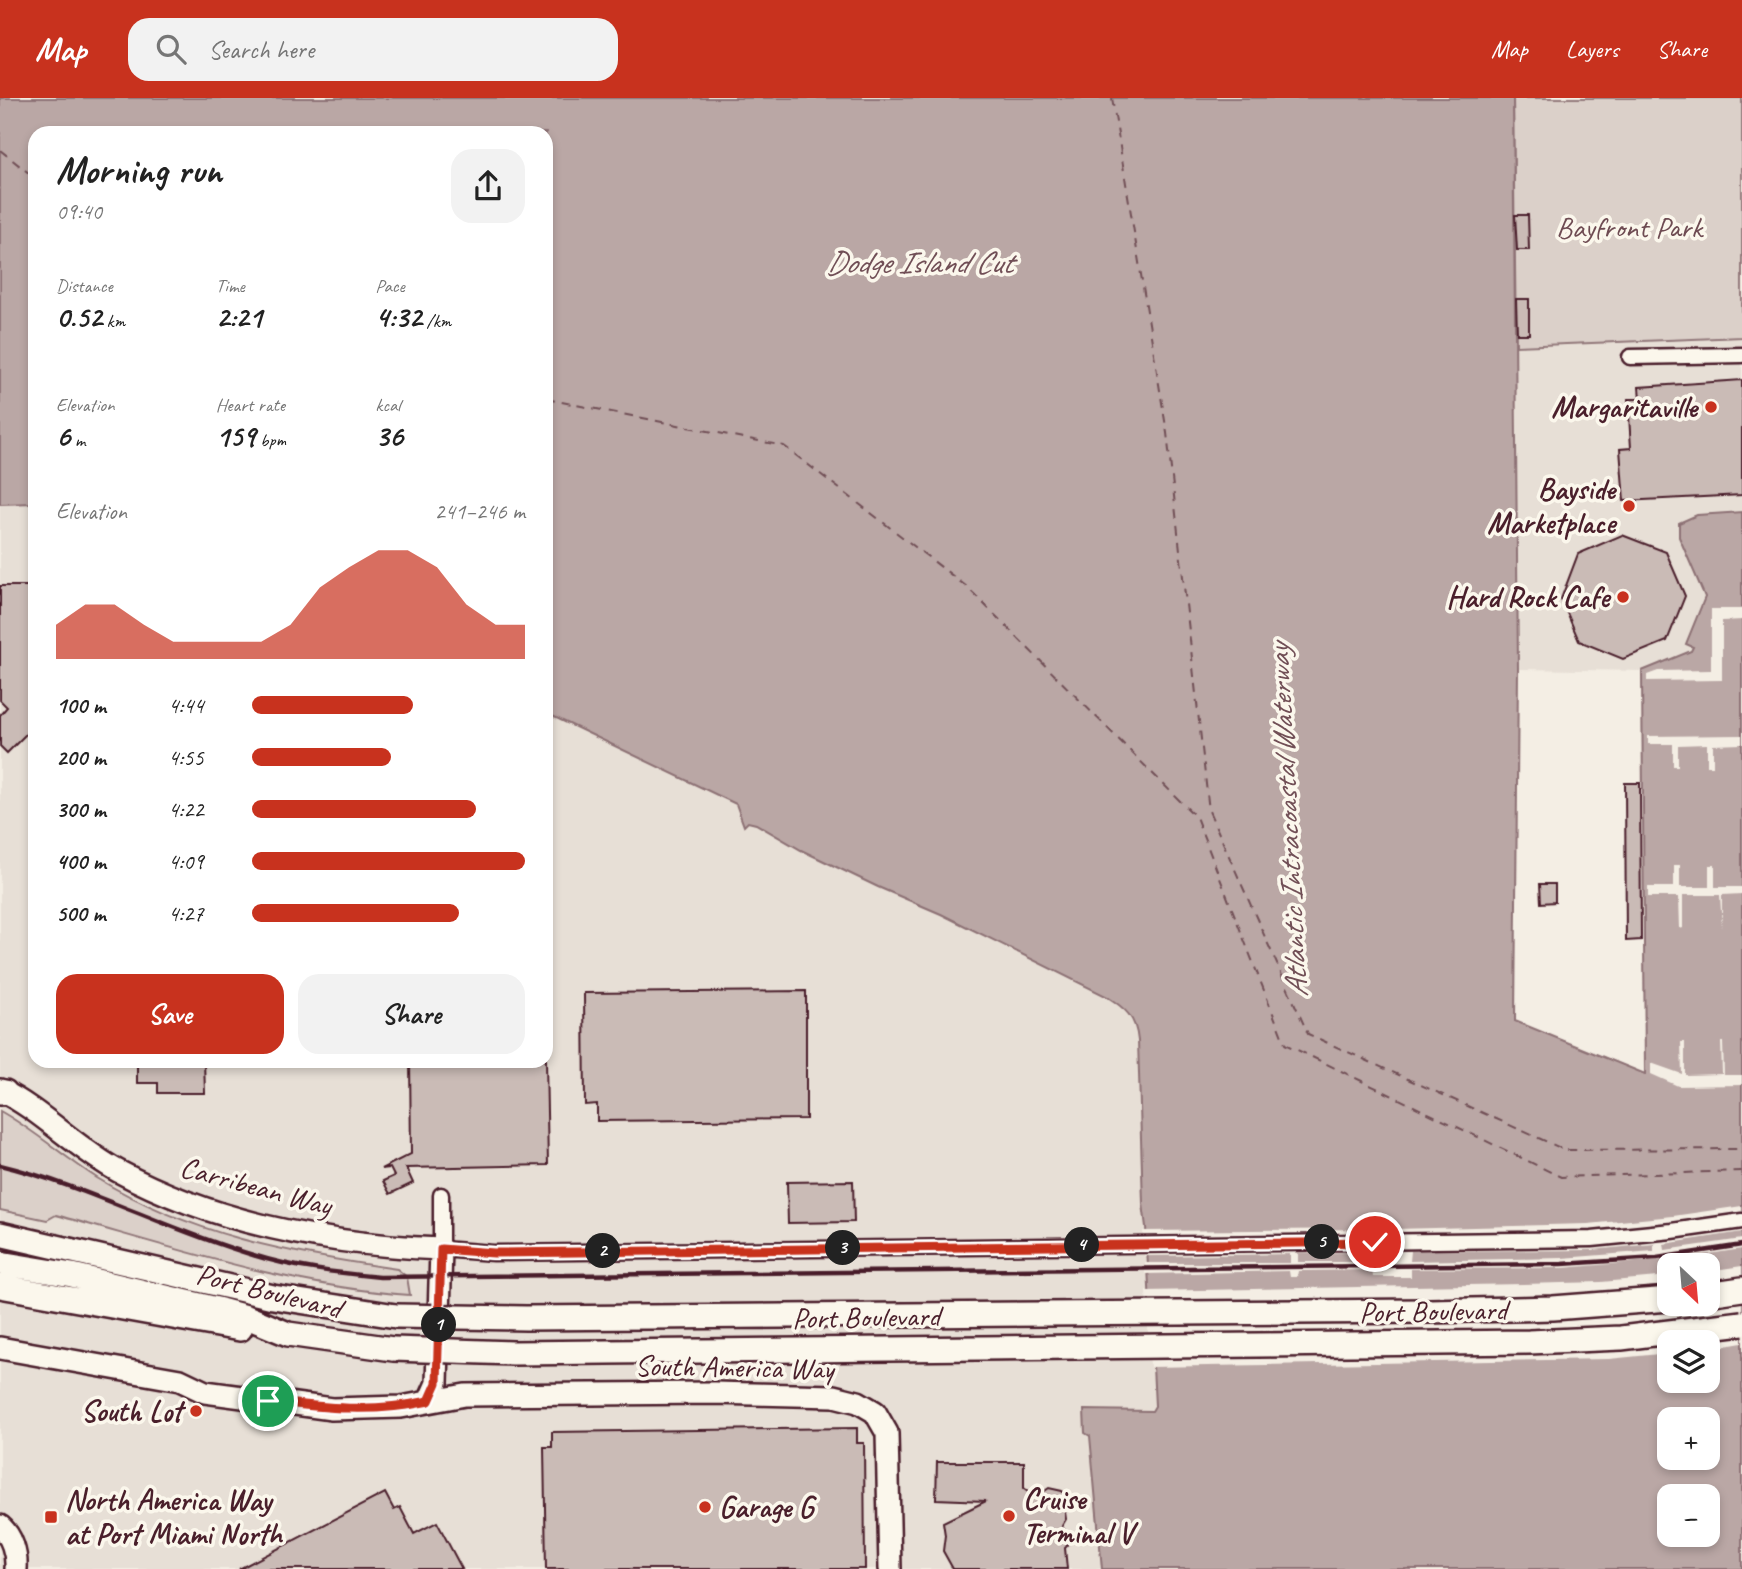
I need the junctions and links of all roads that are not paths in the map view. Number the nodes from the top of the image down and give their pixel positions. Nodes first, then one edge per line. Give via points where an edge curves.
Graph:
1 (1742, 355) edge
2 (1630, 357) dead end
3 (2, 1092) edge
4 (441, 1195) dead end
5 (1742, 1221) edge
6 (0, 1234) edge
7 (441, 1249) junction
8 (0, 1263) edge
9 (0, 1286) edge
10 (1742, 1289) edge
11 (1720, 1292) edge
12 (1657, 1300) edge
13 (1742, 1323) edge
14 (288, 1334) junction
15 (0, 1348) edge
16 (429, 1401) junction
17 (0, 1526) edge
18 (16, 1569) edge
19 (890, 1569) edge

1 - 2 street
3 - 7 street, Carribean Way via 116,1170 170,1196 283,1230 373,1245
4 - 7 street
5 - 7 street via 1592,1239 494,1253
6 - 12 main road, Port Boulevard, bridge via 273,1297 396,1316 500,1319 1429,1311
7 - 16 street via 437,1383
8 - 14 main road, Port Boulevard via 220,1310
9 - 14 main road via 248,1331
10 - 11 main road
13 - 14 main road, Port Boulevard, bridge via 1621,1338 1530,1342 513,1353 393,1349
15 - 16 street, South America Way via 180,1380 205,1392 332,1409 401,1407
16 - 19 street, South America Way via 466,1395 714,1393 834,1396 858,1402 875,1412 887,1433
17 - 18 street via 8,1532

